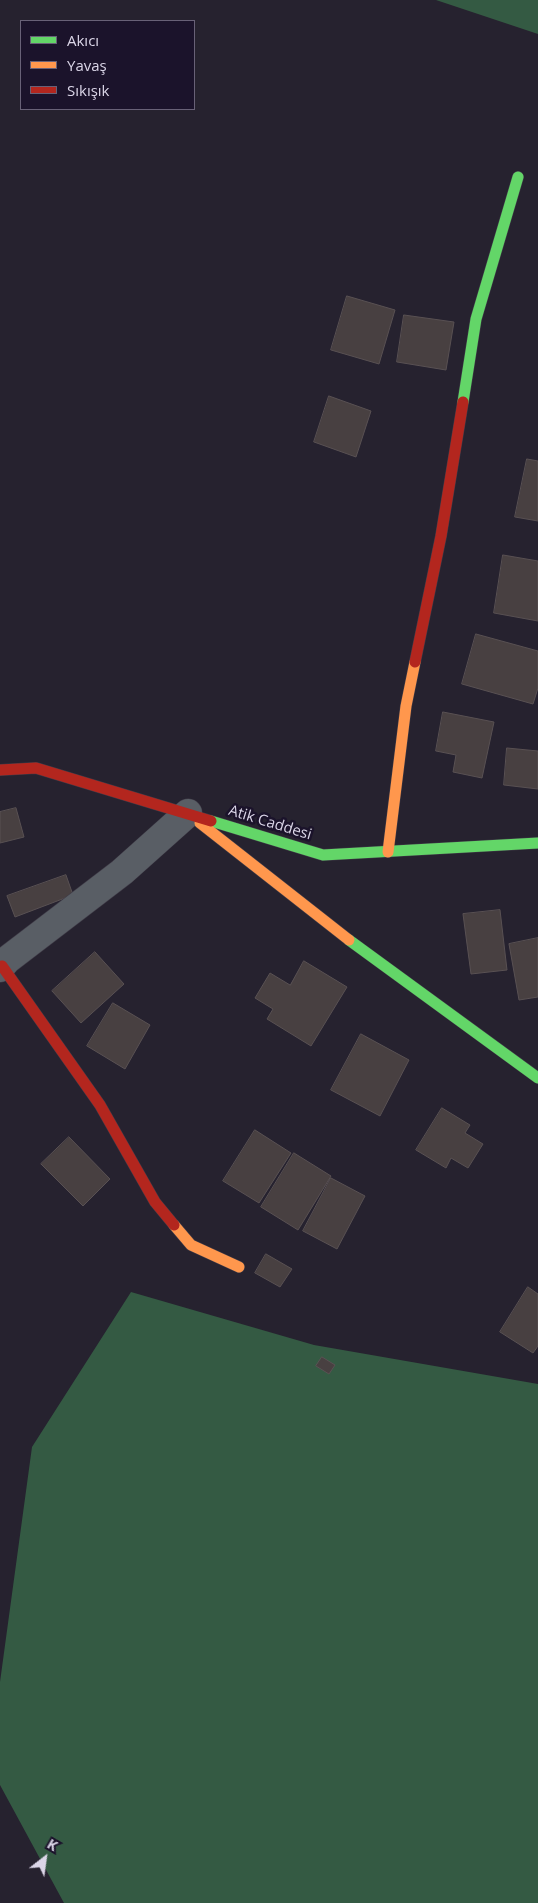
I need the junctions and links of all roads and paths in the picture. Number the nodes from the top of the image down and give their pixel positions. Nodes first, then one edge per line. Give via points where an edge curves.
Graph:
1 (518, 177) dead end
2 (0, 770) edge
3 (188, 813) junction
4 (538, 843) edge
5 (388, 852) junction
6 (1, 967) edge
7 (538, 1078) edge
8 (239, 1267) dead end

1 - 5 street via 476,319 441,536 406,706
2 - 3 street, Atik Caddesi via 36,768
3 - 5 street, Atik Caddesi via 323,855
3 - 6 street via 122,872
3 - 7 street via 326,924
4 - 5 street, Atik Caddesi
6 - 8 street via 100,1105 155,1202 191,1245

